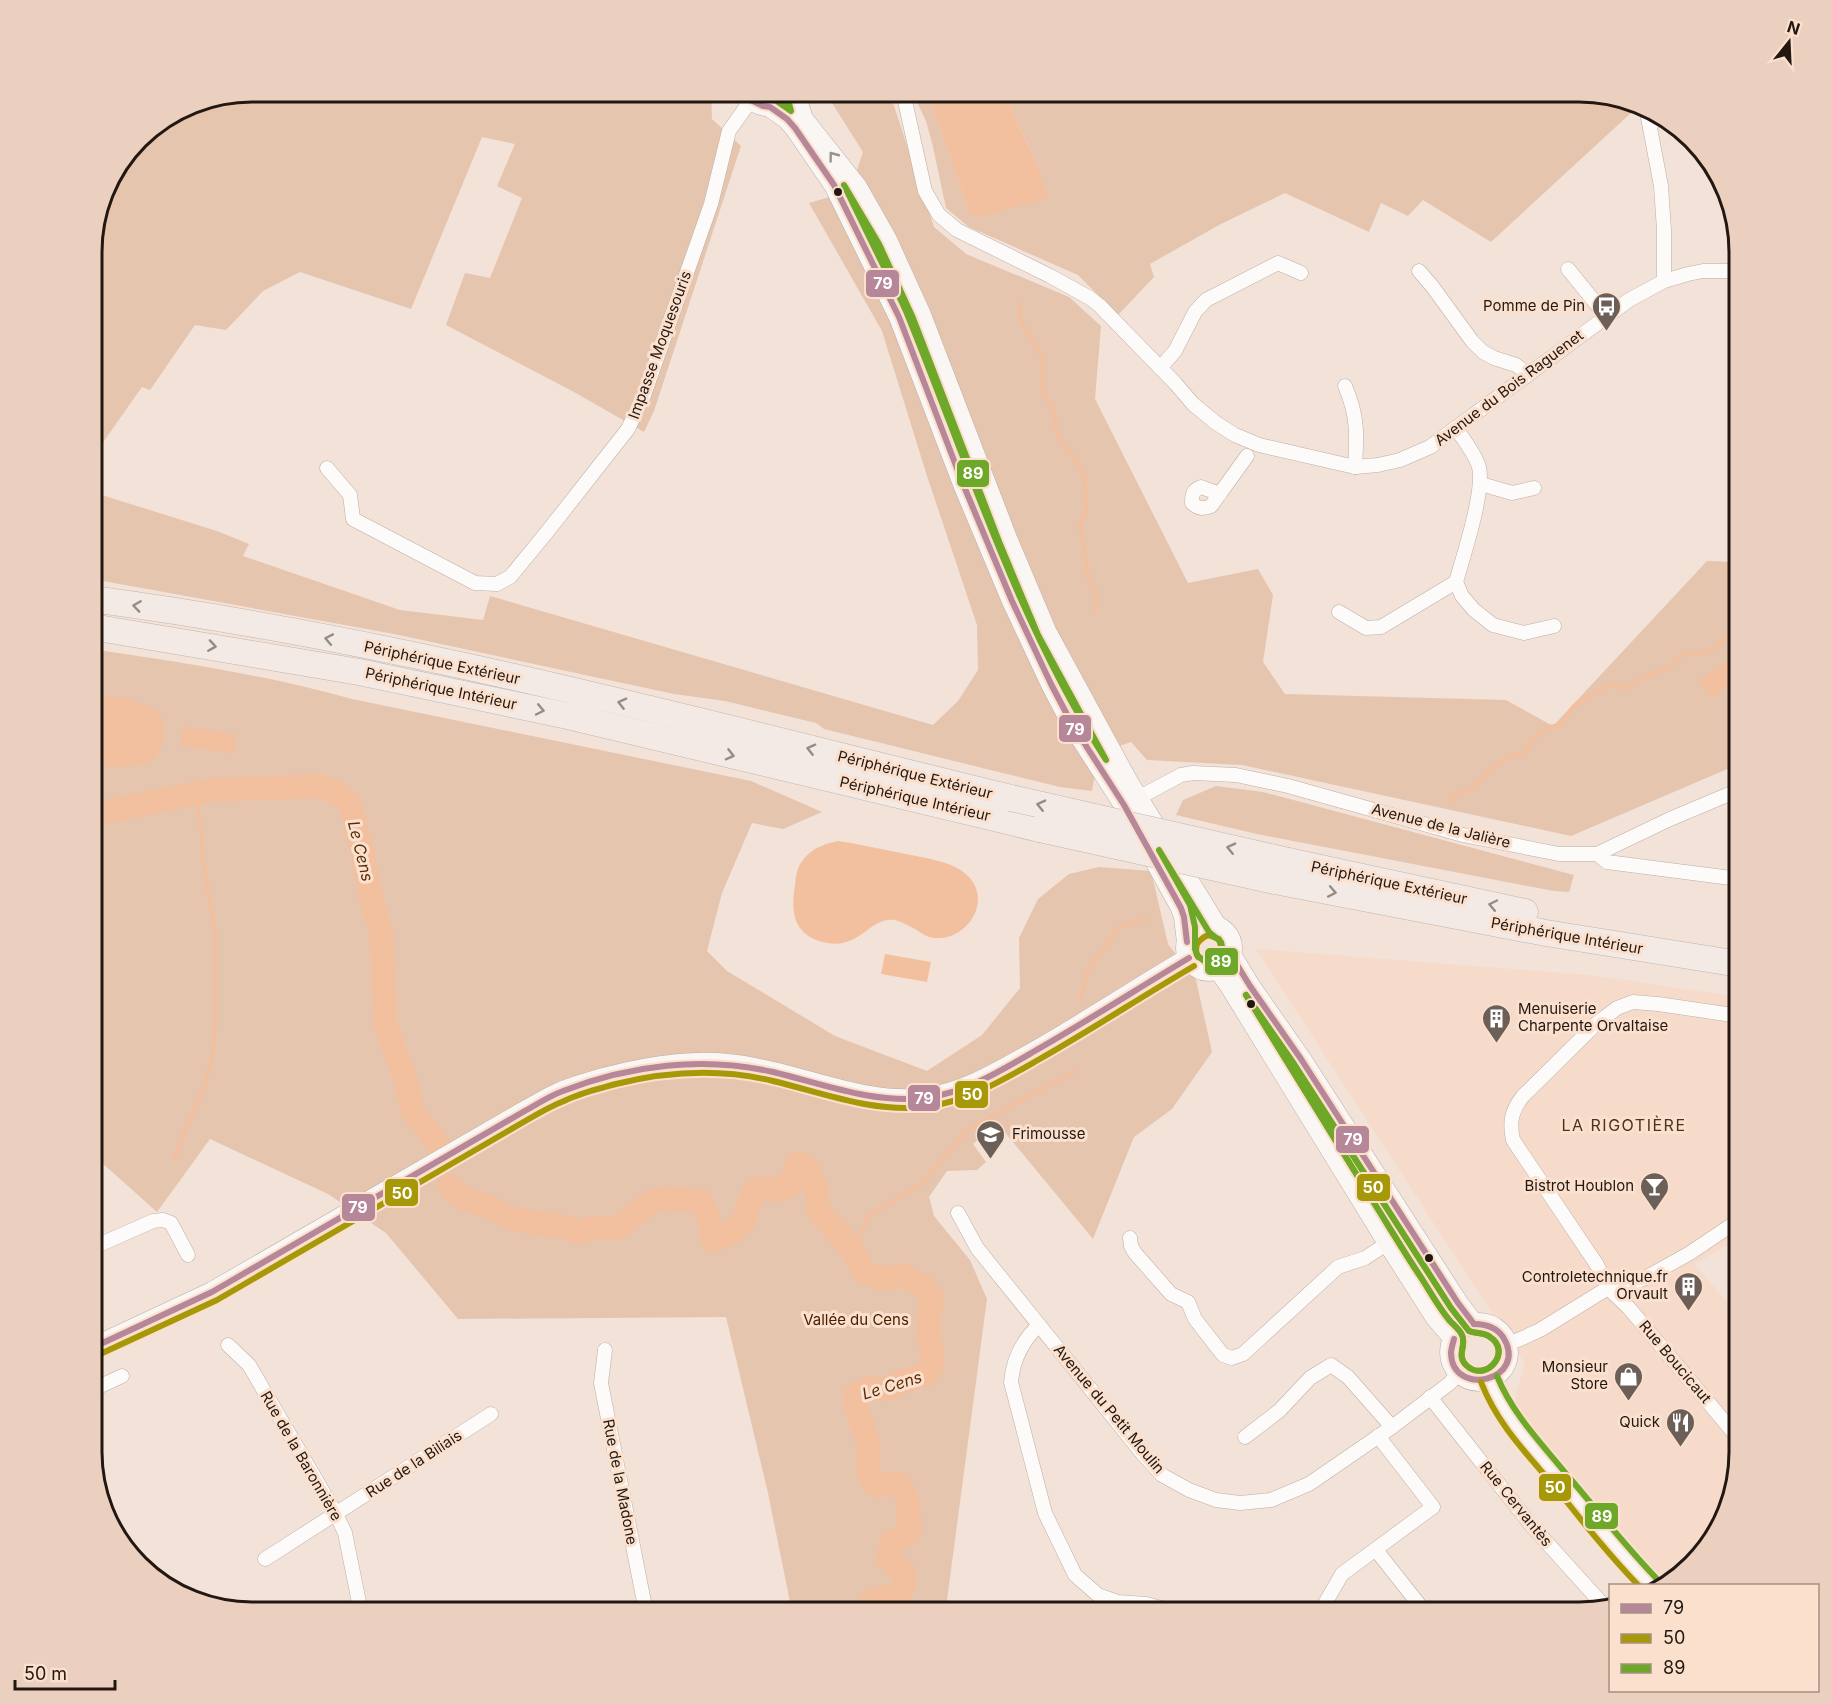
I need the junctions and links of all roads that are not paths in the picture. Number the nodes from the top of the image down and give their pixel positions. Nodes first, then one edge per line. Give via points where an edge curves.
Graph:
1 (744, 102) edge
2 (757, 102) edge
3 (786, 102) edge
4 (798, 102) edge
5 (905, 102) edge
6 (770, 107) junction
7 (1649, 121) edge
8 (1568, 269) dead end
9 (1729, 270) edge
10 (1419, 271) dead end
11 (1301, 273) dead end
12 (1664, 281) junction
13 (1606, 316) junction
14 (1160, 368) junction
15 (1528, 374) junction
16 (1345, 386) dead end
17 (1456, 428) junction
18 (1247, 456) dead end
19 (1355, 467) junction
20 (327, 468) dead end
21 (1481, 484) junction
22 (1534, 488) dead end
23 (1220, 494) dead end
24 (1456, 582) junction
25 (102, 601) edge
26 (1339, 612) dead end
27 (1554, 626) dead end
28 (102, 629) edge
29 (1729, 794) edge
30 (1131, 802) junction
31 (1597, 854) junction
32 (1281, 871) junction
33 (1729, 878) edge
34 (1217, 927) junction
35 (1729, 949) edge
36 (1188, 950) junction
37 (1650, 951) junction
38 (1729, 951) edge
39 (1224, 962) junction
40 (1729, 976) edge
41 (1729, 1015) edge
42 (958, 1213) dead end
43 (1729, 1227) edge
44 (1130, 1238) dead end
45 (1388, 1243) junction
46 (102, 1244) edge
47 (188, 1255) dead end
48 (1608, 1288) junction
49 (1474, 1324) junction
50 (1039, 1325) junction
51 (1454, 1340) junction
52 (102, 1343) edge
53 (1506, 1343) junction
54 (228, 1345) dead end
55 (605, 1350) dead end
56 (1459, 1372) junction
57 (122, 1376) dead end
58 (1490, 1379) junction
59 (102, 1385) edge
60 (1430, 1398) junction
61 (491, 1414) dead end
62 (1392, 1426) junction
63 (1729, 1426) edge
64 (1378, 1436) junction
65 (1245, 1437) dead end
66 (336, 1514) junction
67 (1376, 1550) junction
68 (265, 1559) dead end
69 (1650, 1584) edge
70 (1600, 1601) edge
71 (359, 1602) edge
72 (644, 1602) edge
73 (1118, 1602) edge
74 (1326, 1602) edge
75 (1417, 1602) edge

1 - 20 street, Impasse Moquesouris via 729,131 711,204 644,395 627,429 510,577 496,584 475,583 353,519 350,495
2 - 6 main road
3 - 6 main road
30 -> 4 main road via 1128,782 1046,631 921,315 887,240 857,187 803,119
5 - 14 street, Avenue du Bois Raguenet via 925,191 939,215 957,230 1090,298
6 - 30 main road via 787,118 834,185 899,317 963,484 1051,684 1072,724
7 - 12 street via 1661,186
8 - 13 street
9 - 12 street, Avenue du Bois Raguenet via 1703,271
10 - 15 street via 1483,352
11 - 14 street via 1278,263 1206,300
12 - 13 street, Avenue du Bois Raguenet
13 - 15 street, Avenue du Bois Raguenet
14 - 19 street, Avenue du Bois Raguenet via 1193,404 1234,435 1258,445
15 - 17 street, Avenue du Bois Raguenet
16 - 19 street via 1354,406
17 - 19 street, Avenue du Bois Raguenet via 1430,447 1400,460
17 - 21 street via 1479,464
18 - 23 street
21 - 22 street via 1512,493
21 - 24 street
24 - 26 street via 1381,627 1366,628
24 - 27 street via 1474,610 1493,625 1524,633
32 -> 25 highway, Périphérique Extérieur, bridge via 1011,798 590,695 245,623
28 -> 32 highway, Périphérique Intérieur, bridge via 360,672 568,716 1040,829
29 - 31 street, Avenue de la Jalière
30 - 31 street, Avenue de la Jalière via 1181,775 1236,775 1463,835 1559,854
30 - 34 main road
30 - 36 main road via 1181,908
31 - 33 street via 1607,862
35 -> 32 highway, Périphérique Extérieur
32 -> 37 highway, Périphérique Intérieur via 1471,919
34 - 36 main road via 1206,926 1192,933
34 - 39 main road via 1229,938 1232,948
36 - 39 main road via 1192,964 1201,970 1210,971
36 - 52 main road via 1067,1034 978,1084 950,1093 923,1099 866,1095 773,1072 693,1063 610,1077 562,1092 212,1292
37 - 38 highway, Périphérique Intérieur
37 - 40 highway via 1679,967
39 - 45 main road via 1230,986
39 - 49 main road via 1250,986 1302,1059
41 - 48 street, Rue Boucicaut via 1633,1002 1617,1008 1596,1024 1515,1106 1510,1128 1513,1140 1597,1265
42 - 50 street, Avenue du Petit Moulin via 977,1248
43 - 48 street via 1645,1278
44 - 45 street via 1136,1253 1171,1294 1188,1302 1195,1319 1223,1355 1232,1358 1243,1354 1338,1267 1365,1258
45 - 51 main road
46 - 47 street via 163,1220 171,1223
48 - 53 street via 1540,1330
48 - 63 street, Rue Boucicaut
49 - 51 main road via 1464,1328
49 - 53 main road via 1496,1329
50 - 64 street, Avenue du Petit Moulin via 1162,1475 1216,1500 1271,1500 1309,1484
50 - 73 street via 1027,1336 1012,1367 1011,1382 1045,1513 1075,1575 1098,1595
51 - 56 main road via 1451,1359
53 - 58 main road via 1506,1363
54 - 66 street, Rue de la Baronnière via 249,1365
55 - 72 street, Rue de la Madone via 601,1383
56 - 58 main road via 1473,1380
56 - 60 street, Avenue du Petit Moulin
57 - 59 street
58 - 69 main road via 1514,1425
60 - 62 street, Avenue du Petit Moulin
60 - 70 street, Rue Cervantès via 1532,1525
61 - 66 street, Rue de la Biliais
62 - 64 street, Avenue du Petit Moulin
62 - 65 street via 1348,1377 1331,1365 1310,1378 1280,1411
64 - 67 street via 1433,1507
66 - 68 street, Rue de la Biliais
66 - 71 street, Rue de la Baronnière via 345,1533
67 - 74 street via 1342,1574
67 - 75 street

